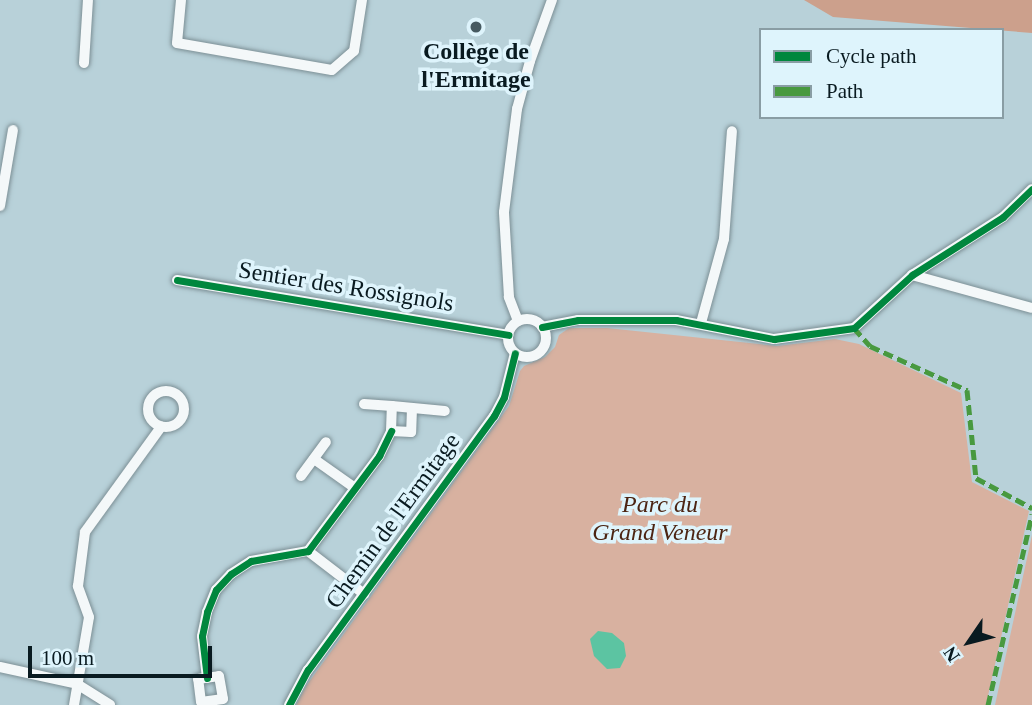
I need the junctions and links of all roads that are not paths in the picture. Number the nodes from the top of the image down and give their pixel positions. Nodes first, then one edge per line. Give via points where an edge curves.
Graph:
1 (88, 0) edge
2 (181, 0) edge
3 (362, 0) edge
4 (552, 0) edge
5 (84, 63) dead end
6 (13, 130) dead end
7 (732, 131) dead end
8 (2, 184) edge
9 (1032, 189) edge
10 (0, 206) edge
11 (912, 275) junction
12 (177, 279) dead end
13 (1032, 308) edge
14 (518, 321) junction
15 (701, 323) junction
16 (542, 327) junction
17 (508, 335) junction
18 (515, 353) junction
19 (364, 404) dead end
20 (392, 406) junction
21 (412, 408) junction
22 (445, 411) dead end
23 (161, 427) dead end
24 (391, 430) junction
25 (326, 442) dead end
26 (314, 459) junction
27 (301, 476) dead end
28 (355, 488) junction
29 (308, 551) junction
30 (363, 594) junction
31 (0, 667) edge
32 (77, 684) junction
33 (213, 703) edge
34 (74, 705) edge
35 (110, 705) edge
36 (289, 705) edge

1 - 5 street
2 - 3 street via 177,43 332,70 354,51
4 - 14 street via 517,109 504,212 509,297
6 - 8 street
7 - 15 street via 724,239
8 - 10 street
9 - 11 street via 1003,217
11 - 13 street
11 - 15 street via 854,328 774,339
12 - 17 street, Sentier des Rossignols
14 - 16 street via 530,320
14 - 17 street
15 - 16 street via 578,320
16 - 18 street via 545,341 538,354 524,357
17 - 18 street
18 - 30 street, Chemin de l'Ermitage via 494,416
19 - 20 street
20 - 21 street
20 - 24 street
21 - 22 street
21 - 24 street via 411,432
23 - 32 street via 85,532 78,586 89,617
24 - 28 street via 379,456
25 - 26 street
26 - 27 street
26 - 28 street
28 - 29 street
29 - 30 street
29 - 33 street via 251,561 216,590 202,636 207,678 219,676 223,699
30 - 36 street, Chemin de l'Ermitage via 308,670
31 - 32 street
32 - 34 street
32 - 35 street

